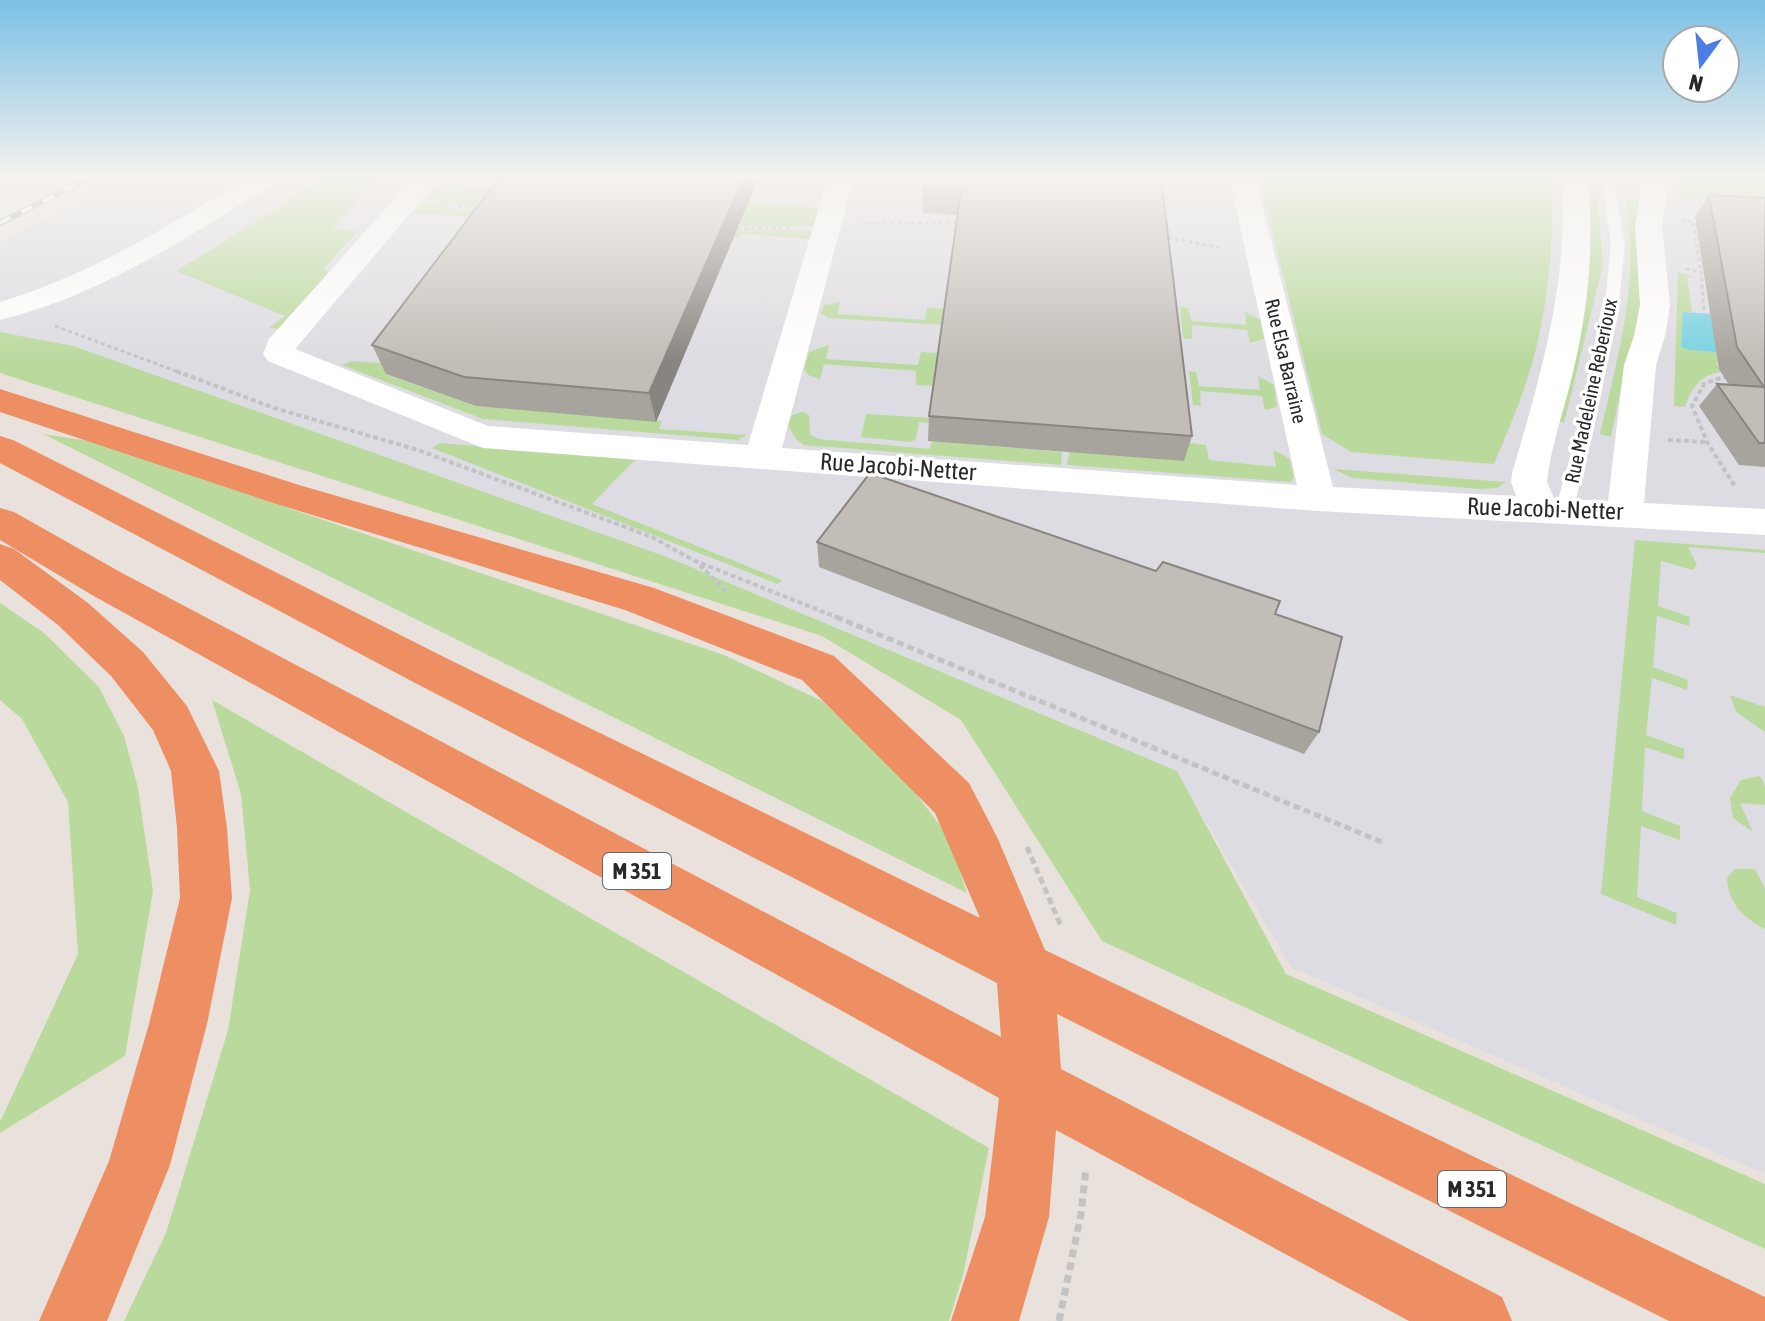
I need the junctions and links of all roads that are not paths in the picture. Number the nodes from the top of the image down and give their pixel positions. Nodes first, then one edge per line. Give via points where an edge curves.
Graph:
1 (161, 239) edge
2 (374, 239) edge
3 (824, 239) edge
4 (1257, 239) edge
5 (1578, 239) edge
6 (1617, 239) edge
7 (1651, 239) edge
8 (5, 310) edge
9 (0, 400) edge
10 (0, 448) edge
11 (762, 457) junction
12 (1318, 499) junction
13 (1552, 510) junction
14 (1625, 513) junction
15 (0, 522) edge
16 (1765, 522) edge
17 (0, 559) edge
18 (1202, 1057) junction
19 (1276, 1217) junction
20 (992, 1301) edge
21 (1765, 1307) edge
22 (73, 1321) edge
23 (1445, 1321) edge
24 (1478, 1321) edge
25 (1741, 1321) edge

1 - 8 street via 89,278
2 - 11 street, Rue Jacobi-Netter via 280,346 279,354 483,437
3 - 11 street
4 - 12 street, Rue Elsa Barraine
5 - 13 street, Rue Madeleine Reberioux via 1571,322 1529,482
6 - 13 lane, Rue Madeleine Reberioux via 1611,313 1584,437
7 - 14 street, Rue Madeleine Reberioux via 1655,288 1648,348 1640,365
9 - 20 highway via 286,494 639,599 818,668 952,798 1016,941 1032,1066 1017,1217
10 - 18 highway, M 351 via 359,636
11 - 12 street, Rue Jacobi-Netter
12 - 13 street, Rue Jacobi-Netter
13 - 14 street, Rue Jacobi-Netter
14 - 16 street, Rue Jacobi-Netter
15 - 19 highway, M 351
17 - 22 highway via 73,614 127,664 171,719 195,771 202,828 206,898 178,1024 139,1165
18 - 21 highway
18 - 25 highway, M 351
19 - 23 highway
19 - 24 highway, M 351

